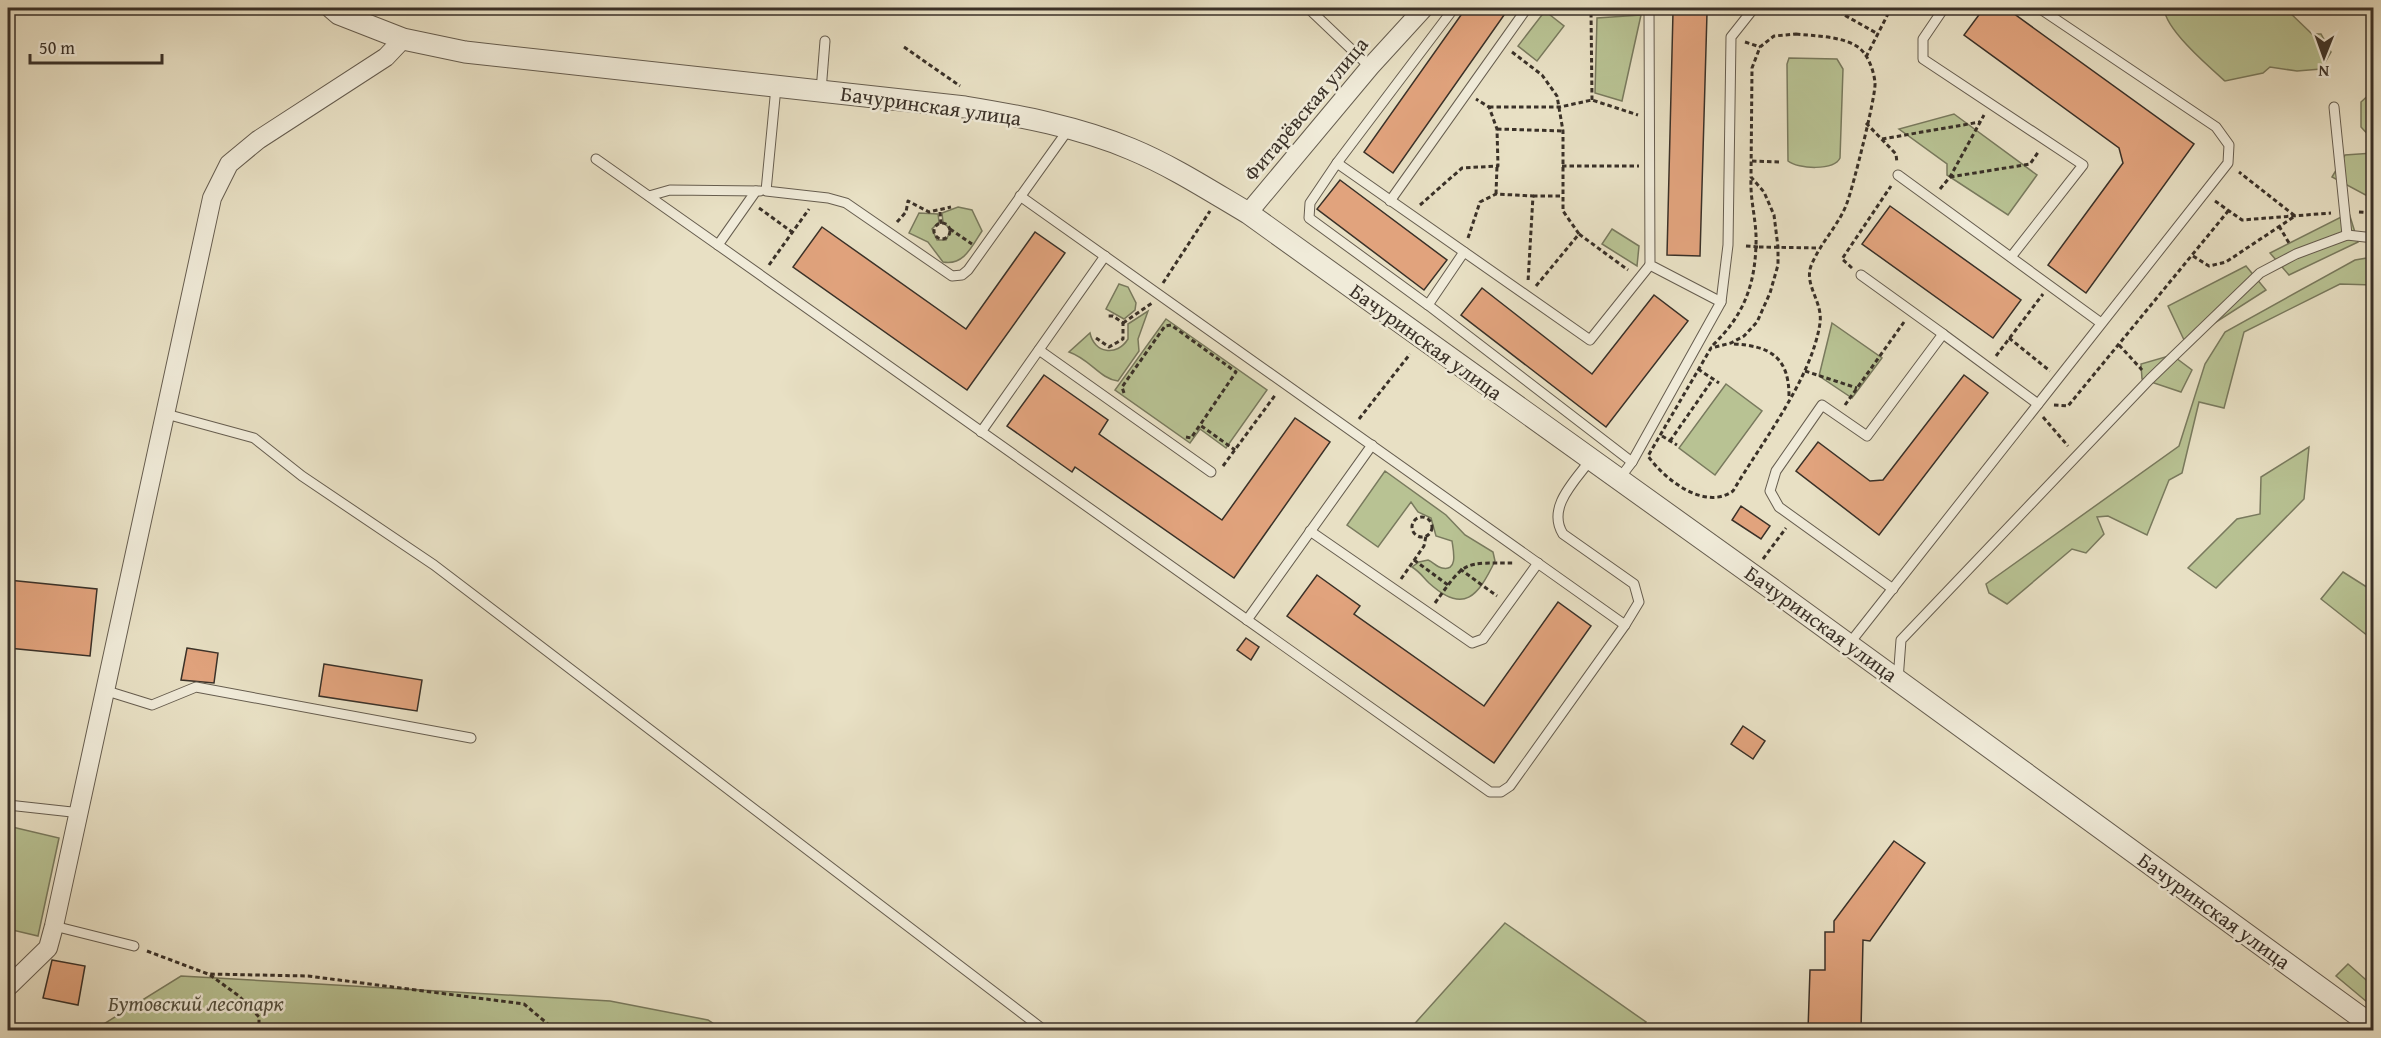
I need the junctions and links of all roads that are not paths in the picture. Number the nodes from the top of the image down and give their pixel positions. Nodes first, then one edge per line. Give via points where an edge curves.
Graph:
1 (332, 8) edge
2 (1308, 8) edge
3 (1424, 8) edge
4 (1454, 8) edge
5 (1527, 8) edge
6 (1649, 8) edge
7 (1754, 8) edge
8 (1944, 8) edge
9 (2040, 8) edge
10 (403, 39) junction
11 (825, 41) dead end
12 (1370, 67) junction
13 (776, 87) junction
14 (821, 91) junction
15 (2334, 107) dead end
16 (1068, 130) junction
17 (596, 159) dead end
18 (1337, 163) junction
19 (1898, 175) road end
20 (761, 191) junction
21 (649, 196) junction
22 (1020, 196) junction
23 (1390, 201) junction
24 (1248, 213) junction
25 (2347, 235) junction
26 (2373, 238) edge
27 (718, 245) junction
28 (1464, 252) junction
29 (1105, 256) junction
30 (2011, 257) junction
31 (1650, 265) junction
32 (1861, 274) road end
33 (1721, 302) junction
34 (1428, 305) junction
35 (2101, 323) junction
36 (1942, 334) junction
37 (1039, 350) junction
38 (2044, 401) junction
39 (166, 414) junction
40 (981, 432) junction
41 (1372, 445) junction
42 (1591, 459) junction
43 (1625, 471) junction
44 (1211, 472) road end
45 (1310, 531) junction
46 (1538, 563) junction
47 (1893, 589) junction
48 (1247, 620) junction
49 (1625, 625) junction
50 (1849, 644) junction
51 (1898, 680) junction
52 (107, 691) junction
53 (471, 738) dead end
54 (8, 805) edge
55 (81, 813) junction
56 (54, 926) junction
57 (134, 946) road end
58 (8, 987) edge
59 (2373, 1029) edge
60 (1044, 1030) edge

1 - 10 street, Бачуринская улица
2 - 12 lane
3 - 12 street, Фитарёвская улица
4 - 18 lane
5 - 23 lane
6 - 31 lane
7 - 33 lane via 1731,37 1728,245
8 - 30 lane via 1923,39 1923,59 2083,165
9 - 35 lane via 2216,127 2229,145 2228,163
10 - 13 street, Бачуринская улица via 465,52
10 - 39 street via 386,57 258,140 229,164 212,198
11 - 14 lane
12 - 24 street, Фитарёвская улица
13 - 14 street, Бачуринская улица
13 - 20 lane
14 - 16 street, Бачуринская улица via 965,107
15 - 25 lane
16 - 22 lane
16 - 24 street, Бачуринская улица via 1113,142 1159,162
17 - 21 lane
18 - 23 lane
18 - 34 lane via 1310,203 1310,218
19 - 30 lane
20 - 21 lane via 670,190
20 - 22 lane via 846,203 952,276 965,273
20 - 27 lane via 749,201
21 - 27 lane
22 - 29 lane
23 - 28 lane
24 - 42 street, Бачуринская улица
25 - 26 lane
25 - 51 lane via 2296,254 2260,273 2150,379 1900,640
27 - 40 lane
28 - 31 lane via 1590,340
28 - 34 lane
29 - 37 lane
29 - 41 lane
30 - 35 lane
31 - 33 lane
32 - 36 lane
33 - 43 lane
34 - 43 lane
35 - 38 lane
36 - 38 lane
36 - 47 lane via 1867,436 1822,405 1776,471 1770,491 1779,507
37 - 40 lane
37 - 44 lane
38 - 47 lane
39 - 52 street
39 - 60 lane via 254,438 302,476 443,573
40 - 48 lane
41 - 45 lane
41 - 46 lane
42 - 43 street, Бачуринская улица
42 - 49 lane via 1559,504 1558,525 1563,534 1634,584 1639,602
43 - 50 street, Бачуринская улица
45 - 46 lane via 1467,642 1483,639
45 - 48 lane
46 - 49 lane
47 - 50 lane
48 - 49 lane via 1496,793 1510,786
50 - 51 street, Бачуринская улица
51 - 59 street, Бачуринская улица
52 - 53 lane via 152,705 196,687
52 - 55 street
54 - 55 lane
55 - 56 street
56 - 57 lane
56 - 58 street via 48,948

